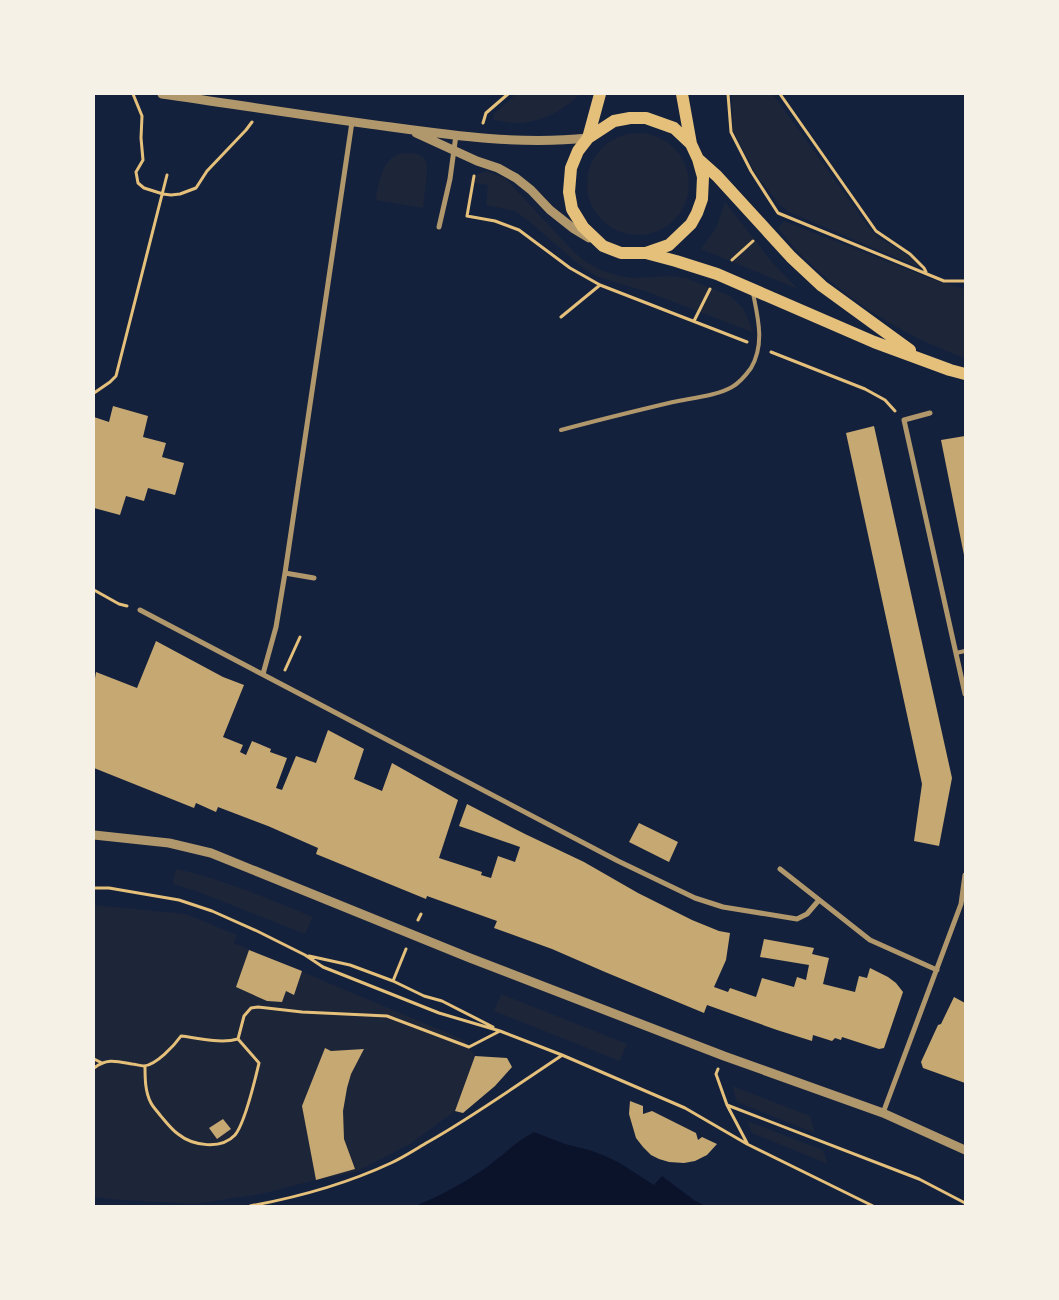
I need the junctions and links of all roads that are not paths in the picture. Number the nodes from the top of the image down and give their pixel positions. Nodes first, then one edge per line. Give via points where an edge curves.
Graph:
1 (162, 94) edge
2 (600, 94) edge
3 (682, 94) edge
4 (352, 122) junction
5 (407, 129) junction
6 (456, 135) junction
7 (588, 138) junction
8 (691, 144) junction
9 (454, 150) junction
10 (698, 159) junction
11 (439, 227) dead end
12 (603, 246) junction
13 (646, 253) junction
14 (752, 289) junction
15 (924, 360) junction
16 (965, 374) edge
17 (930, 413) dead end
18 (561, 430) dead end
19 (285, 573) junction
20 (314, 578) dead end
21 (140, 610) road end
22 (965, 651) edge
23 (956, 653) junction
24 (263, 674) junction
25 (965, 694) edge
26 (94, 835) edge
27 (780, 869) dead end
28 (965, 875) edge
29 (819, 900) junction
30 (937, 970) junction
31 (883, 1113) junction
32 (965, 1150) edge

1 - 4 street
2 - 7 main road
3 - 8 main road
4 - 5 street
4 - 19 street
5 - 6 street
5 - 9 street
6 - 7 street via 523,140
6 - 9 street
7 - 8 main road via 614,121 646,118 674,128
7 - 12 main road via 571,168 568,192 572,209 583,227
8 - 10 main road
9 - 11 street
9 - 12 street via 516,178 574,229
10 - 13 main road via 703,178 702,199 691,224 670,244
10 - 15 main road via 822,286
12 - 13 main road via 621,253
13 - 14 main road via 717,274
14 - 15 main road
14 - 18 lane via 760,329 758,346 751,367 732,387
15 - 16 main road
17 - 23 street via 904,420
19 - 20 street
19 - 24 street via 276,627
21 - 24 street
22 - 23 lane
23 - 25 street
24 - 29 street via 618,861 695,898 723,907 797,919 807,914
26 - 31 street via 168,843 211,853 470,958 724,1056
27 - 29 street
28 - 30 street via 961,904
29 - 30 street via 870,940
30 - 31 street
31 - 32 street

